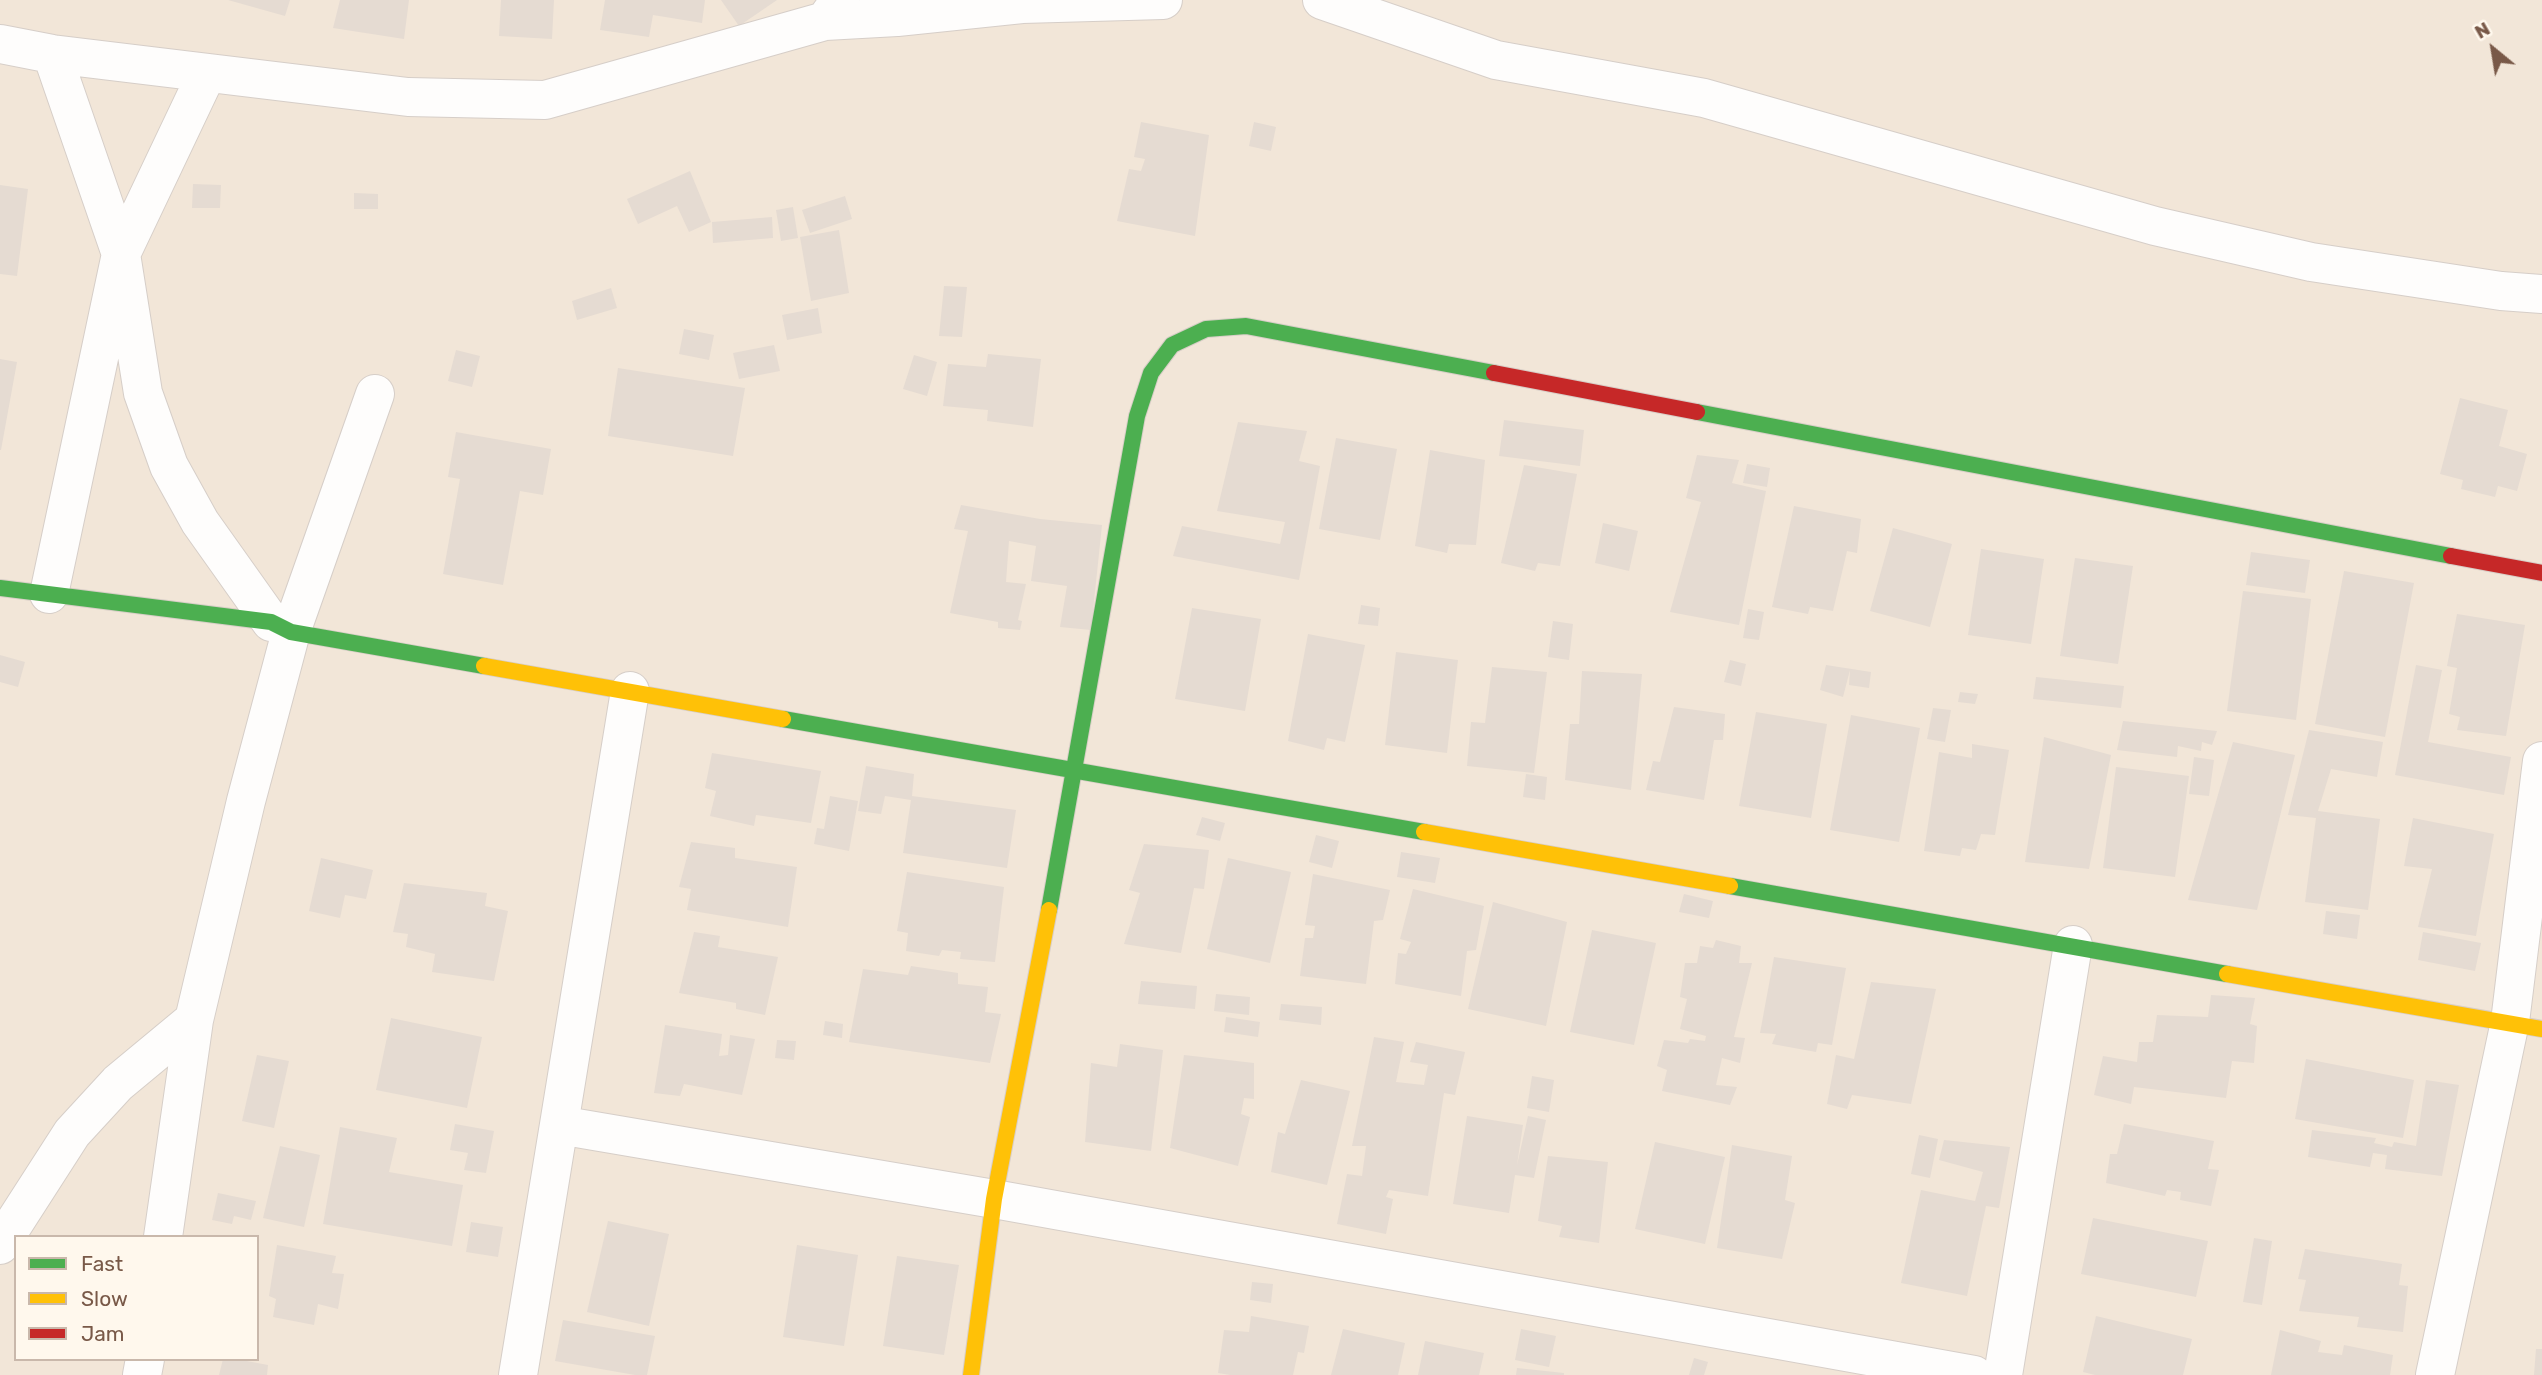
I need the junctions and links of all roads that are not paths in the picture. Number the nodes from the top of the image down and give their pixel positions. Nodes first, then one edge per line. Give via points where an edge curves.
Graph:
1 (1163, 0) edge
2 (1322, 0) edge
3 (832, 10) edge
4 (0, 44) edge
5 (52, 54) junction
6 (207, 74) junction
7 (121, 254) junction
8 (2542, 294) edge
9 (375, 394) dead end
10 (2542, 573) edge
11 (0, 588) edge
12 (49, 594) junction
13 (281, 627) junction
14 (630, 691) junction
15 (2542, 761) edge
16 (1076, 769) junction
17 (2073, 945) junction
18 (194, 1020) junction
19 (2526, 1025) edge
20 (559, 1125) junction
21 (994, 1199) junction
22 (163, 1235) edge
23 (0, 1245) edge
24 (518, 1375) edge
25 (971, 1375) edge
26 (1974, 1375) edge
27 (2003, 1375) edge
28 (2435, 1375) edge

1 - 3 street via 1021,4 897,17
2 - 8 street via 1496,60 1704,98 2155,226 2311,262
3 - 6 street via 545,100 408,97
4 - 5 street
5 - 6 street
5 - 7 street
6 - 7 street
7 - 12 street
7 - 13 street via 143,393 169,466 200,522
9 - 13 street
10 - 16 street via 1260,328 1206,329 1172,345 1151,373 1137,416
11 - 12 street
12 - 13 street
13 - 14 street
13 - 18 street via 246,802
14 - 16 street
14 - 20 street
15 - 19 street
16 - 17 street
16 - 21 street
17 - 19 street
17 - 27 street
18 - 22 street
18 - 23 street via 118,1083 72,1133
19 - 28 street
20 - 21 street
20 - 24 street
21 - 25 street
21 - 26 street

